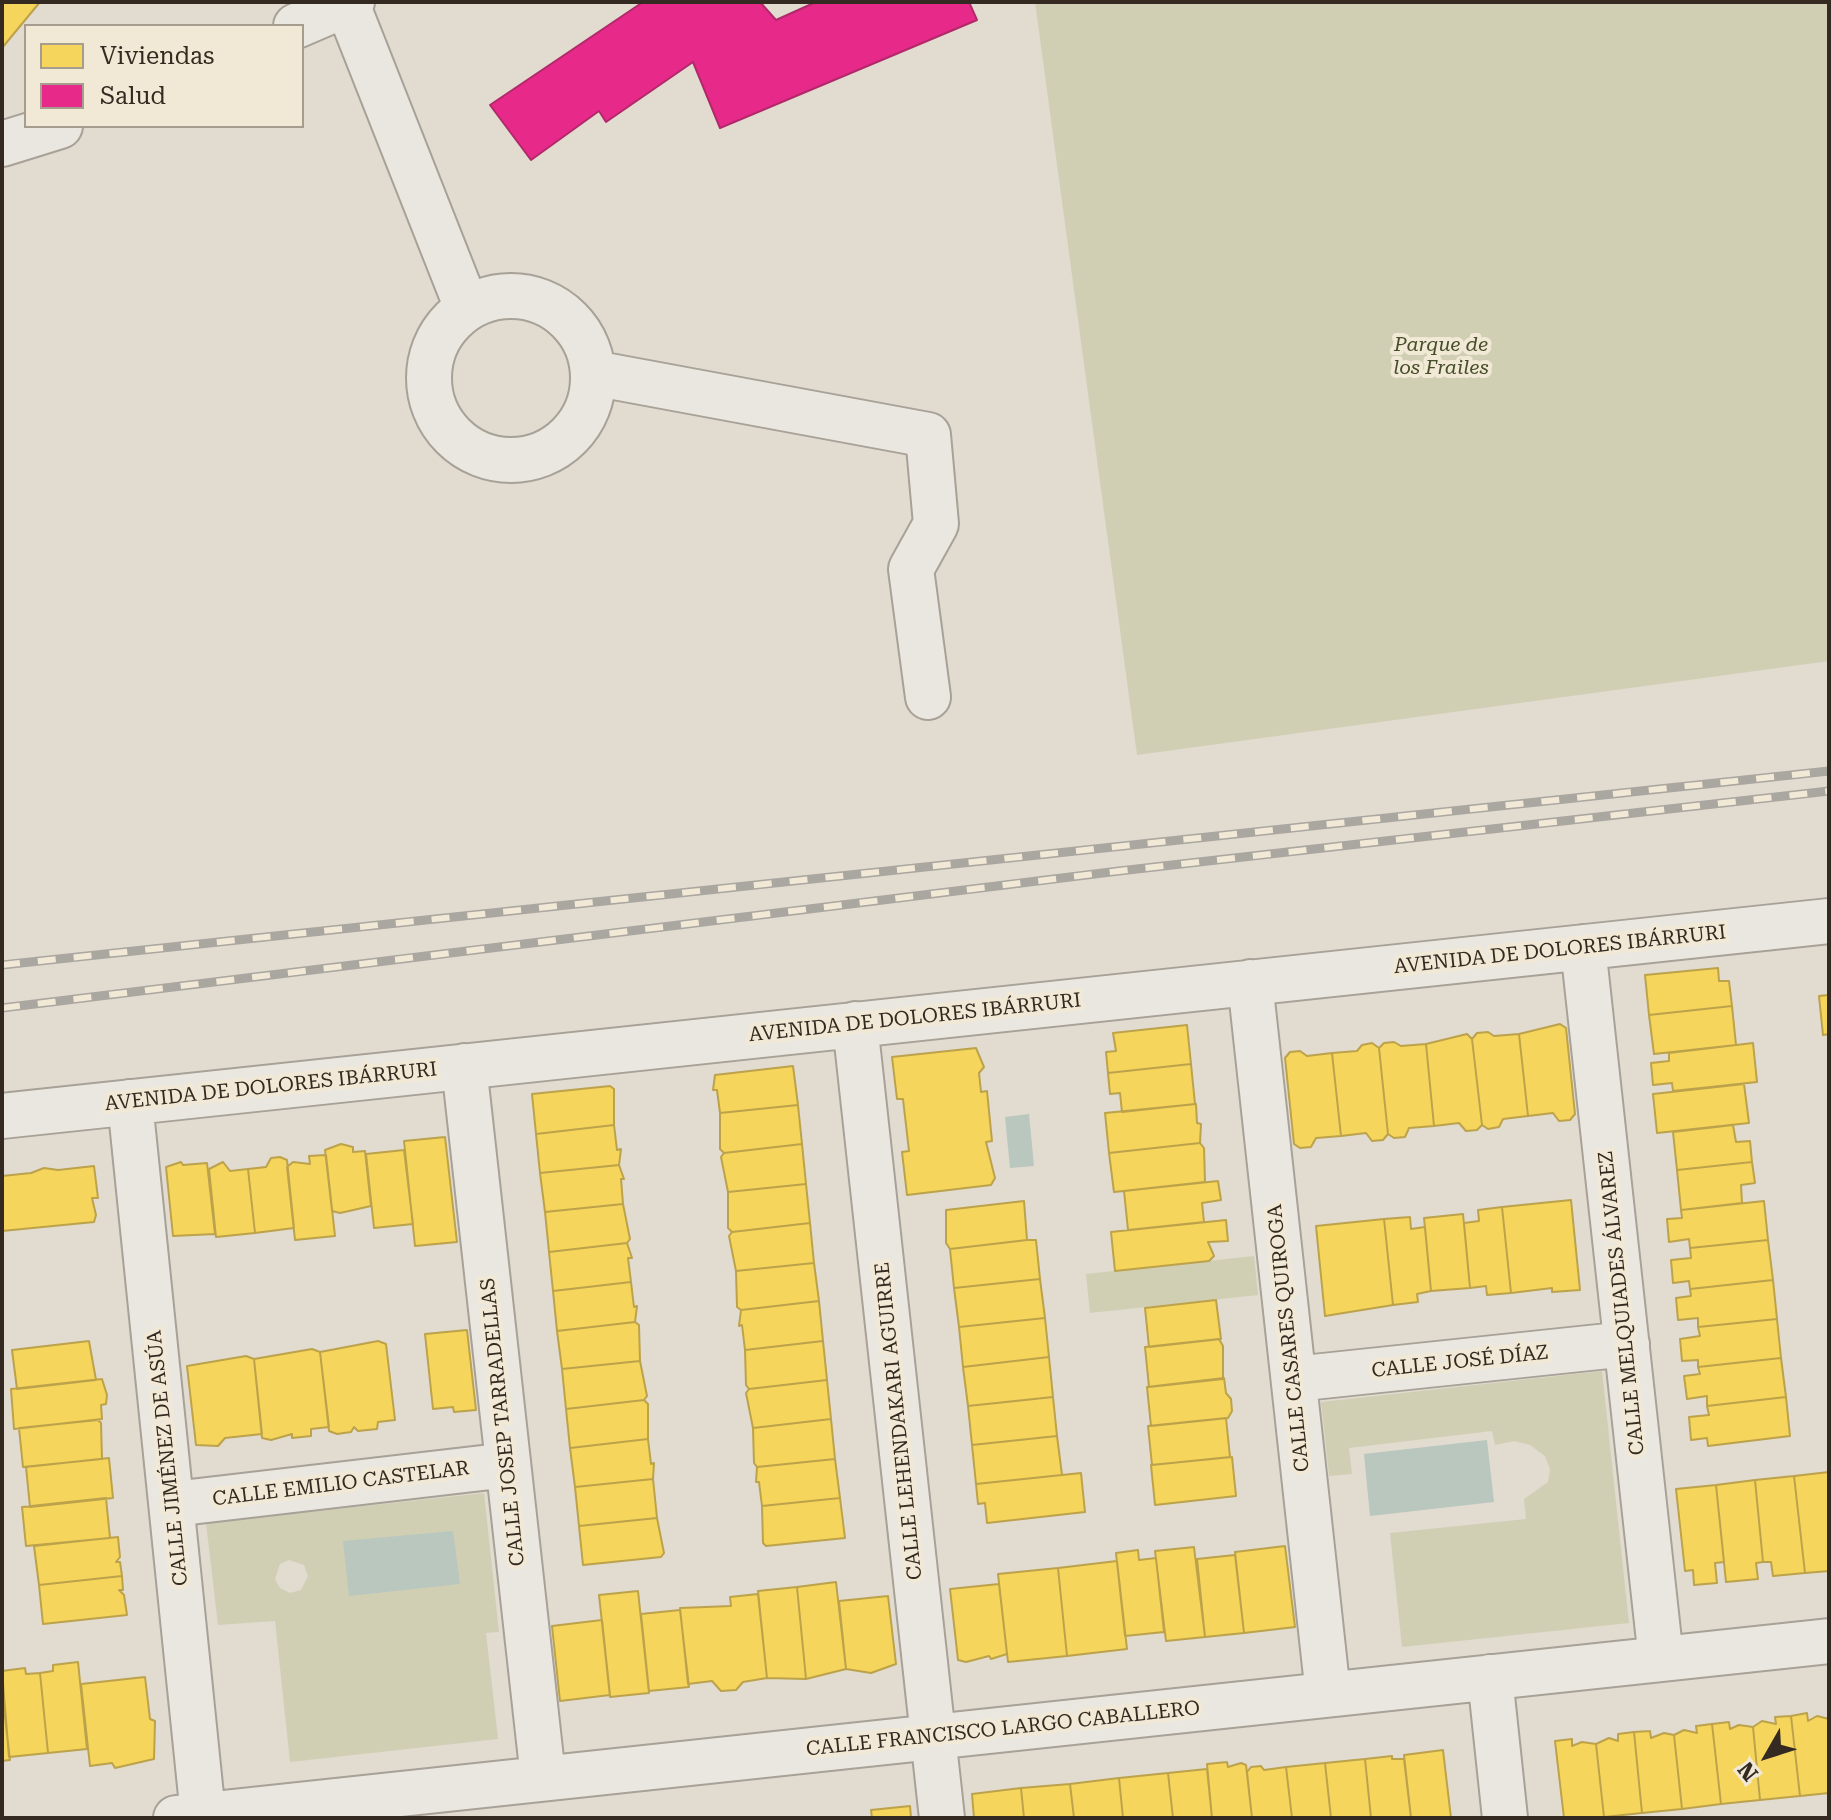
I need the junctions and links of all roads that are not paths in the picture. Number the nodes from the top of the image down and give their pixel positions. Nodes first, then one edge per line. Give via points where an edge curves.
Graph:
1 (350, 3) edge
2 (301, 24) edge
3 (54, 128) edge
4 (2, 144) edge
5 (467, 308) junction
6 (593, 373) junction
7 (928, 697) dead end
8 (1829, 921) edge
9 (1583, 947) junction
10 (1250, 982) junction
11 (855, 1024) junction
12 (464, 1066) junction
13 (130, 1102) junction
14 (2, 1116) edge
15 (1627, 1344) junction
16 (1294, 1379) junction
17 (508, 1465) junction
18 (173, 1504) junction
19 (1829, 1641) edge
20 (1661, 1659) junction
21 (1490, 1677) junction
22 (1328, 1694) junction
23 (933, 1736) junction
24 (543, 1777) junction
25 (374, 1806) edge
26 (190, 1817) edge
27 (942, 1818) edge
28 (1505, 1818) edge

1 - 2 street
1 - 5 street
3 - 4 street
5 - 6 street via 519,296 547,304 579,333
5 - 6 street via 446,327 430,359 429,388 437,415 456,440 480,455 519,461 547,453 574,432 589,407
6 - 7 street via 928,435 936,524 911,569
8 - 9 street, AVENIDA DE DOLORES IBÁRRURI
9 - 10 street, AVENIDA DE DOLORES IBÁRRURI
9 - 15 street, CALLE MELQUIADES ÁLVAREZ
10 - 11 street, AVENIDA DE DOLORES IBÁRRURI
10 - 16 street, CALLE CASARES QUIROGA
11 - 12 street, AVENIDA DE DOLORES IBÁRRURI
11 - 23 street, CALLE LEHENDAKARI AGUIRRE
12 - 13 street, AVENIDA DE DOLORES IBÁRRURI
12 - 17 street, CALLE JOSEP TARRADELLAS
13 - 14 street, AVENIDA DE DOLORES IBÁRRURI
13 - 18 street, CALLE JIMÉNEZ DE ASÚA
15 - 16 street, CALLE JOSÉ DÍAZ
15 - 20 street, CALLE MELQUIADES ÁLVAREZ
16 - 22 street, CALLE CASARES QUIROGA
17 - 18 street, CALLE EMILIO CASTELAR
17 - 24 street, CALLE JOSEP TARRADELLAS
18 - 26 street, CALLE JIMÉNEZ DE ASÚA
19 - 20 street, CALLE FRANCISCO LARGO CABALLERO
20 - 21 street, CALLE FRANCISCO LARGO CABALLERO
21 - 22 street, CALLE FRANCISCO LARGO CABALLERO
21 - 28 street
22 - 23 street, CALLE FRANCISCO LARGO CABALLERO
23 - 24 street, CALLE FRANCISCO LARGO CABALLERO
23 - 27 street, CALLE LEHENDAKARI AGUIRRE
24 - 25 street, CALLE FRANCISCO LARGO CABALLERO
25 - 26 street, CALLE FRANCISCO LARGO CABALLERO

